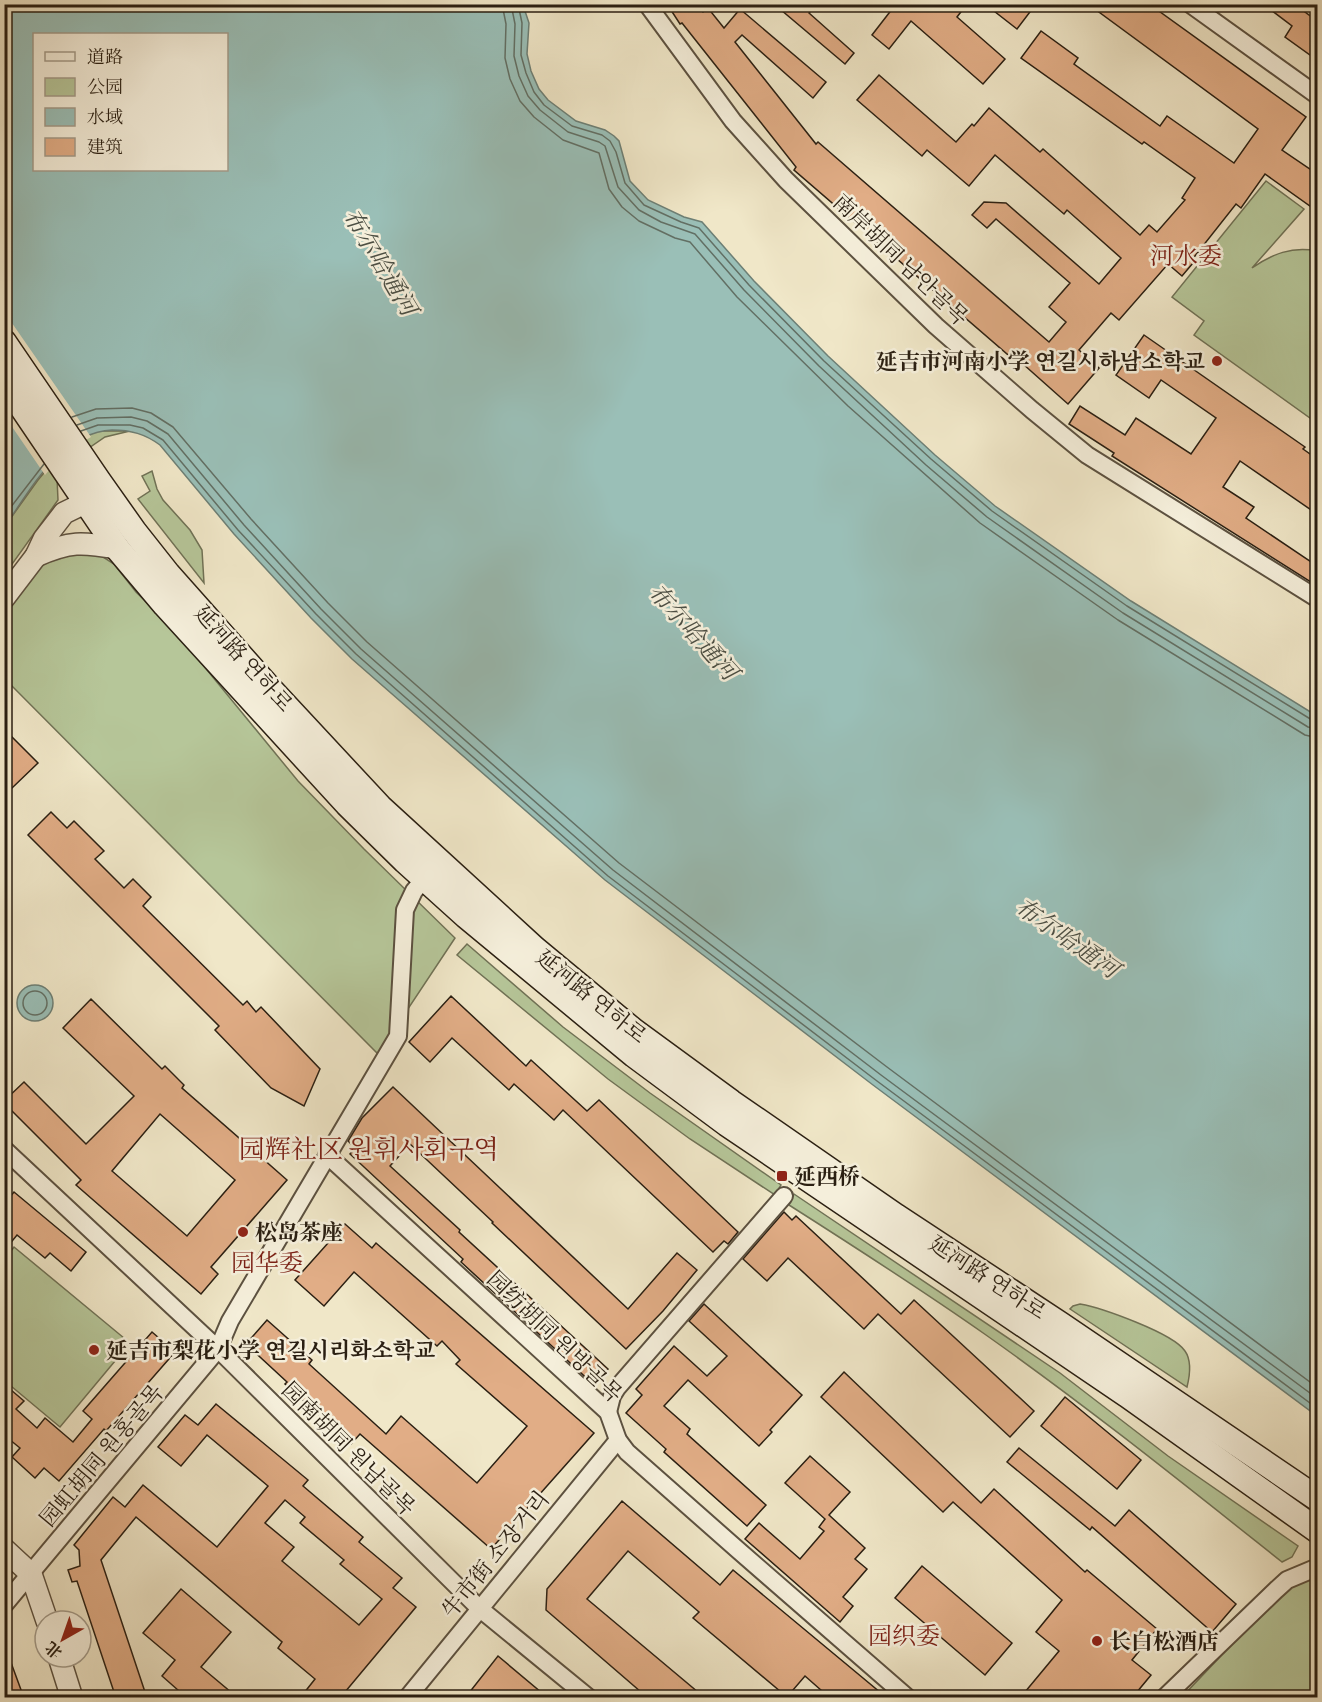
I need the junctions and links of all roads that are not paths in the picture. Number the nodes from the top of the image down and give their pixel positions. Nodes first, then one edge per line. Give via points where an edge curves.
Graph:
1 (647, 4) edge
2 (1190, 4) edge
3 (1317, 96) edge
4 (4, 342) edge
5 (4, 381) edge
6 (92, 492) junction
7 (117, 548) junction
8 (36, 556) junction
9 (4, 598) edge
10 (1317, 599) edge
11 (425, 878) junction
12 (4, 1149) edge
13 (327, 1155) junction
14 (784, 1196) dead end
15 (218, 1349) junction
16 (608, 1412) junction
17 (618, 1440) junction
18 (1317, 1499) edge
19 (1317, 1532) edge
20 (4, 1549) edge
21 (1317, 1567) edge
22 (31, 1574) junction
23 (4, 1605) edge
24 (479, 1608) junction
25 (43, 1609) edge
26 (63, 1669) edge
27 (72, 1698) edge
28 (407, 1698) edge
29 (589, 1698) edge
30 (908, 1698) edge
31 (1164, 1698) edge

1 - 10 street, 南岸胡同 남안골목 via 733,121 786,180 962,349 1087,455
2 - 3 street
4 - 6 main road, 延河路 연하로
5 - 6 main road, 延河路 연하로
6 - 7 main road, 延河路 연하로
6 - 8 street via 64,513
6 - 18 main road, 延河路 연하로 via 355,782 544,957 634,1031 800,1150
7 - 8 street via 79,543
7 - 11 main road, 延河路 연하로 via 274,726 347,804
8 - 9 street
11 - 13 street, 园虹胡同 원홍골목 via 405,910 398,1036
11 - 19 main road, 延河路 연하로 via 537,976 701,1105 1127,1395
12 - 15 street, 园南胡同 원남골목
13 - 15 street, 园虹胡同 원홍골목 via 230,1321
13 - 16 street, 园纺胡同 원방골목
14 - 16 street via 617,1388
15 - 22 street, 园虹胡同 원홍골목
15 - 24 street, 园南胡同 원남골목
16 - 17 street, 园纺胡同 원방골목
17 - 24 street, 牛市街 소장거리
17 - 30 street, 园纺胡同 원방골목 via 729,1543
20 - 22 street
21 - 31 street via 1287,1580
22 - 23 street, 园虹胡同 원홍골목
22 - 25 street
24 - 28 street, 牛市街 소장거리
24 - 29 street, 园南胡同 원남골목
26 - 27 street

